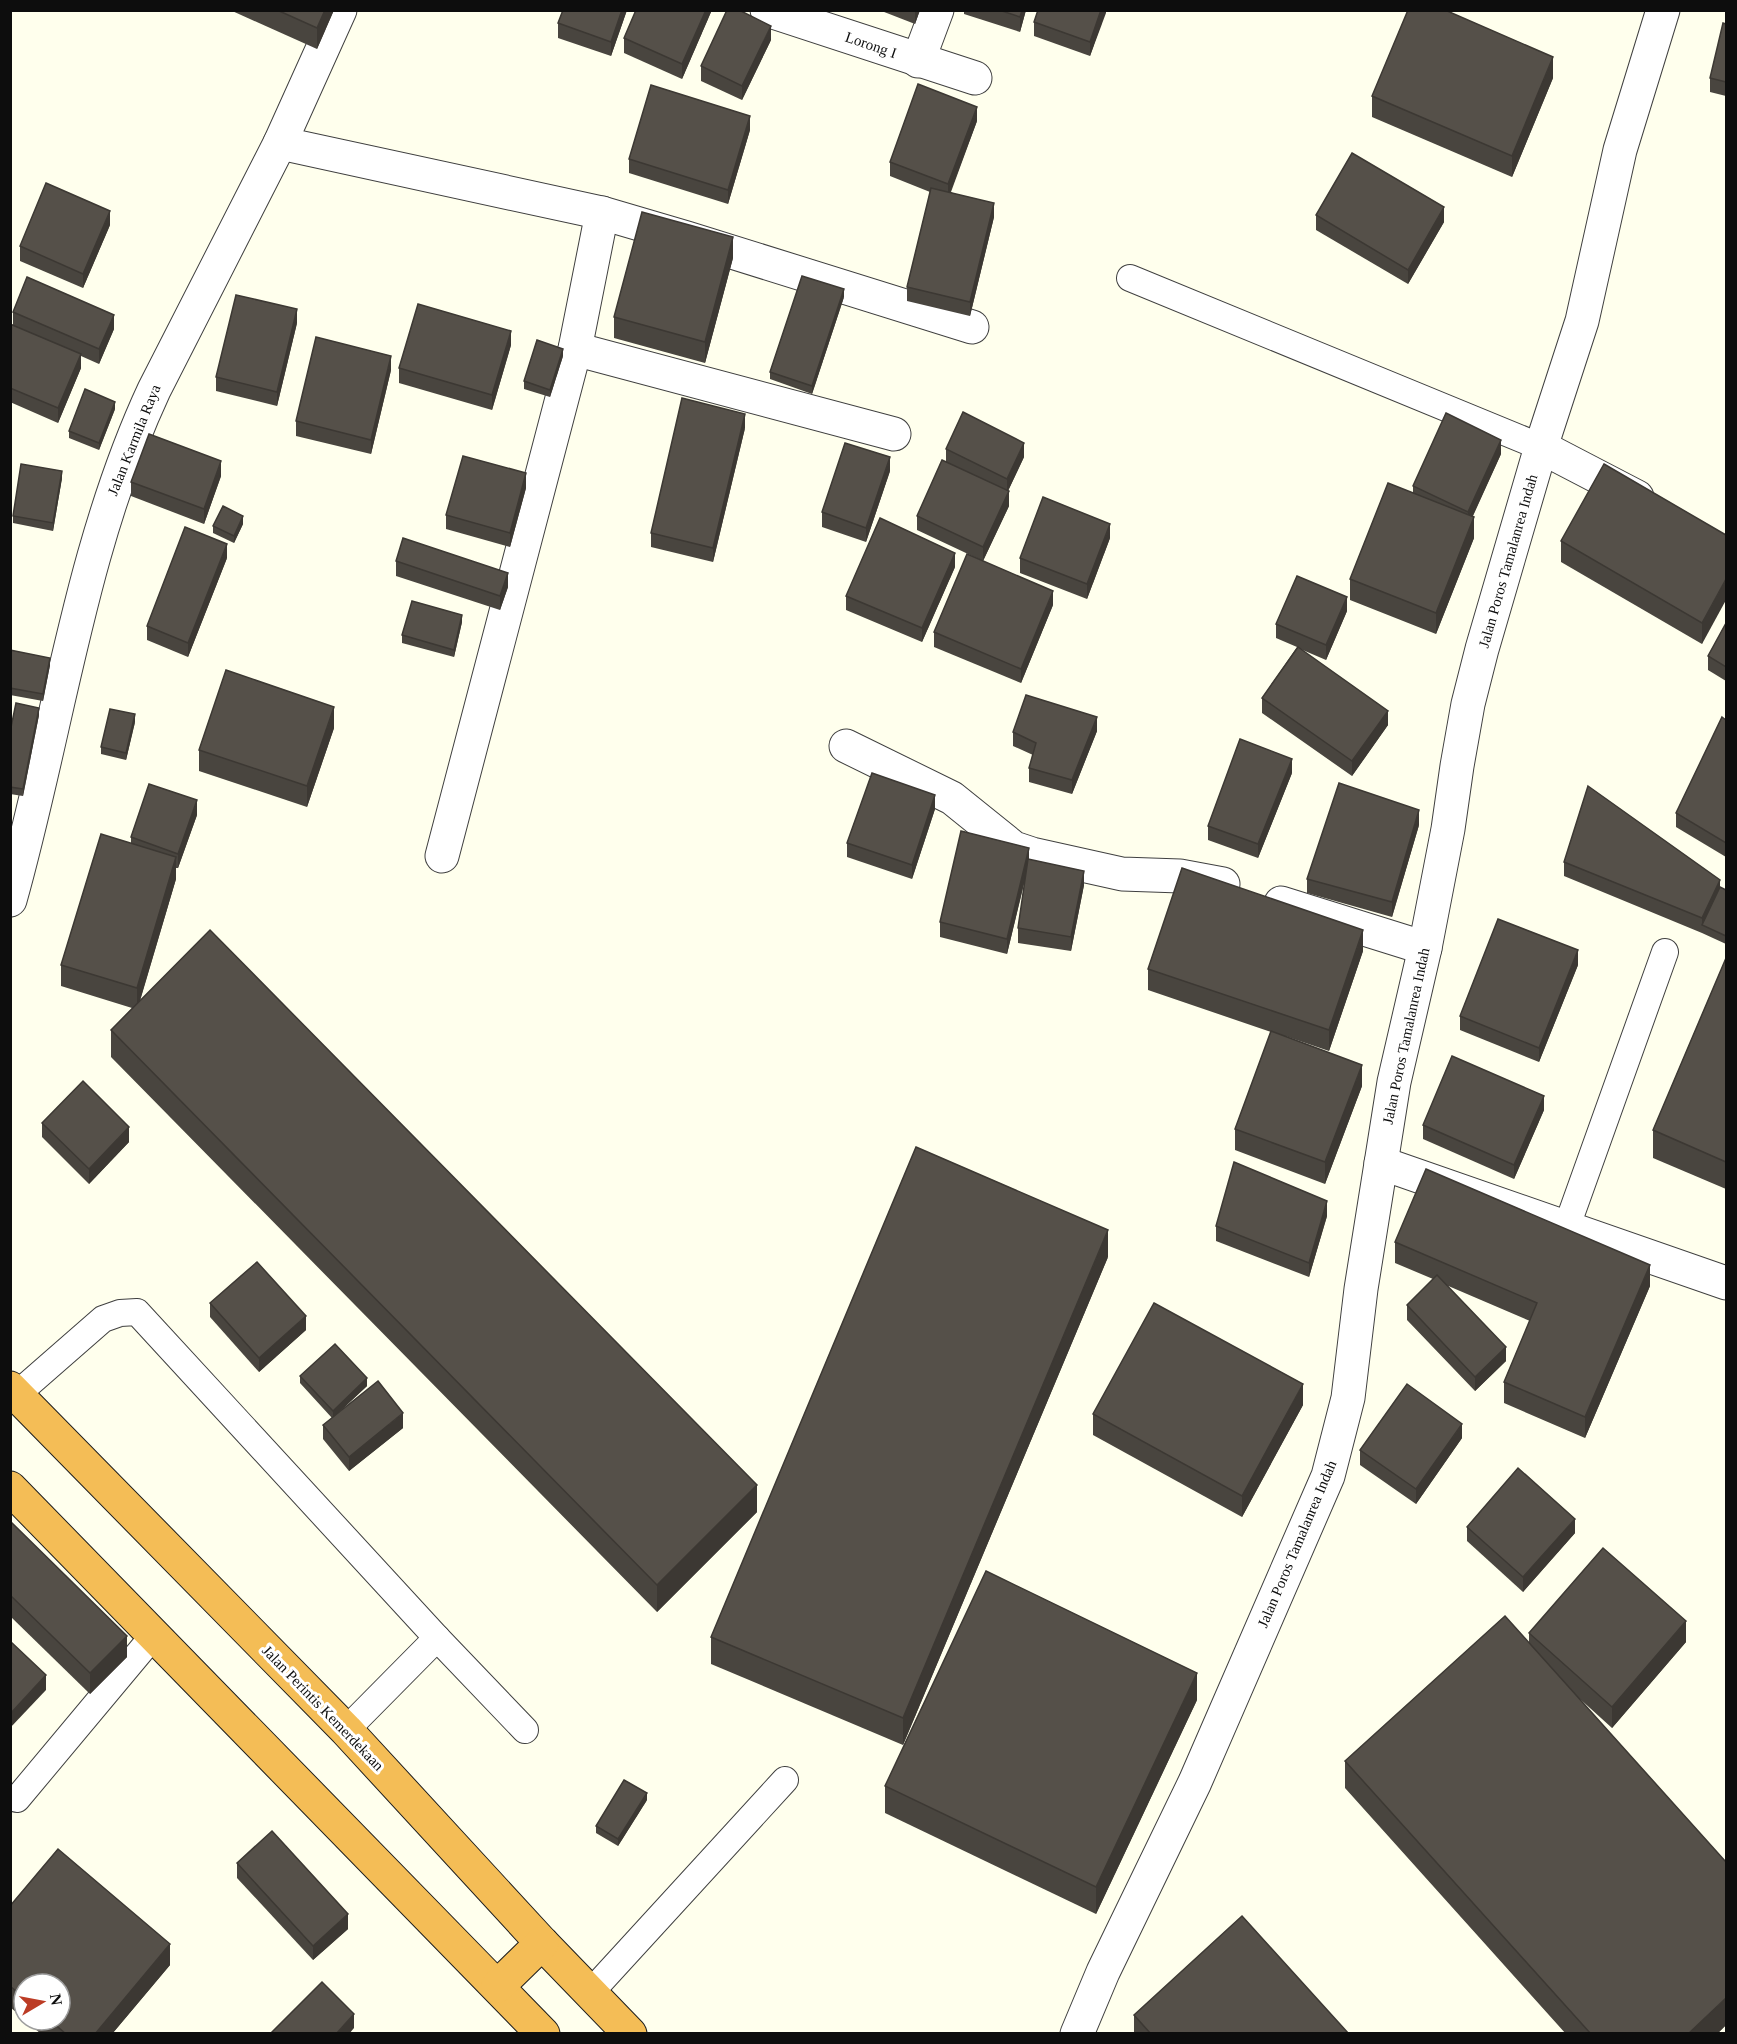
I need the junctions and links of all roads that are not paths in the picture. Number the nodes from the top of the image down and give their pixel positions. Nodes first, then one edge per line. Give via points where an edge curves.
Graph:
1 (340, 10) edge
2 (767, 10) edge
3 (937, 10) edge
4 (1663, 10) edge
5 (918, 61) junction
6 (975, 78) dead end
7 (280, 143) junction
8 (602, 213) junction
9 (1130, 278) dead end
10 (972, 327) dead end
11 (575, 349) junction
12 (894, 434) dead end
13 (1541, 447) junction
14 (1665, 511) edge
15 (846, 746) dead end
16 (442, 856) dead end
17 (10, 900) edge
18 (1425, 948) junction
19 (1665, 952) dead end
20 (1381, 1163) junction
21 (1567, 1226) junction
22 (1726, 1283) edge
23 (13, 1391) edge
24 (11, 1491) edge
25 (154, 1635) junction
26 (437, 1638) junction
27 (346, 1730) junction
28 (525, 1730) dead end
29 (784, 1780) dead end
30 (17, 1798) dead end
31 (542, 1943) junction
32 (498, 1986) junction
33 (590, 1993) junction
34 (543, 2034) edge
35 (630, 2034) edge
36 (1077, 2034) edge

1 - 7 street, Jalan Karmila Raya
2 - 5 street, Lorong I
3 - 5 street
4 - 13 street, Jalan Poros Tamalanrea Indah via 1620,150 1582,321
5 - 6 street, Lorong I
7 - 8 street
7 - 17 street, Jalan Karmila Raya via 138,423 113,490 87,579
8 - 10 street
8 - 11 street
9 - 13 lane
11 - 12 street
11 - 16 street
13 - 14 street
13 - 18 street, Jalan Poros Tamalanrea Indah via 1468,704
15 - 18 street via 952,798 1014,848 1122,874 1180,876 1214,882
18 - 20 street, Jalan Poros Tamalanrea Indah via 1394,1082
19 - 21 lane
20 - 21 street
20 - 36 street, Jalan Poros Tamalanrea Indah via 1348,1398 1328,1476 1194,1782
21 - 22 street
23 - 26 lane via 104,1319 137,1312
23 - 27 highway, Jalan Perintis Kemerdekaan
24 - 25 highway
25 - 30 lane
25 - 32 highway
26 - 27 lane
26 - 28 lane
27 - 31 highway, Jalan Perintis Kemerdekaan
29 - 33 lane
31 - 32 highway
31 - 33 highway, Jalan Perintis Kemerdekaan
32 - 34 highway
33 - 35 highway, Jalan Perintis Kemerdekaan

